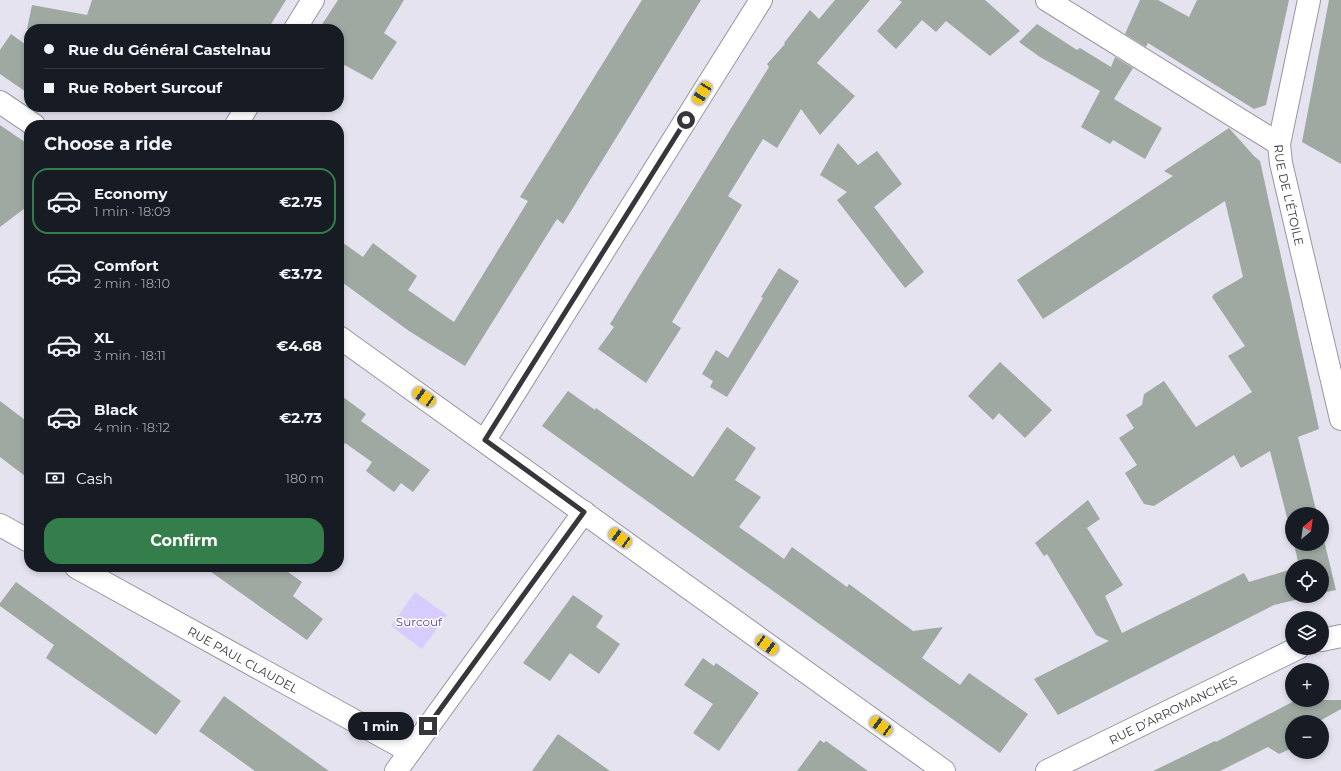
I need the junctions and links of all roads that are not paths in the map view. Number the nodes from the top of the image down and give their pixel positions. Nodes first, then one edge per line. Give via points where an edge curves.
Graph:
1 (313, 0) edge
2 (761, 0) edge
3 (1046, 0) edge
4 (1309, 0) edge
5 (298, 24) edge
6 (0, 102) edge
7 (27, 120) edge
8 (1279, 144) junction
9 (344, 341) edge
10 (1341, 419) edge
11 (485, 440) junction
12 (584, 512) junction
13 (0, 525) edge
14 (24, 538) edge
15 (85, 572) edge
16 (1341, 636) edge
17 (1329, 639) edge
18 (1285, 654) edge
19 (409, 751) junction
20 (396, 771) edge
21 (944, 771) edge
22 (1047, 771) edge

1 - 5 street
2 - 11 street
3 - 8 street, RUE DE L’ÉTOILE
4 - 8 street
6 - 7 street
8 - 10 street, RUE DE L’ÉTOILE via 1281,163
9 - 11 street
11 - 12 street
12 - 19 street
12 - 21 street
13 - 14 street
15 - 19 street, RUE PAUL CLAUDEL
16 - 17 street
18 - 22 street, RUE D’ARROMANCHES
19 - 20 street

